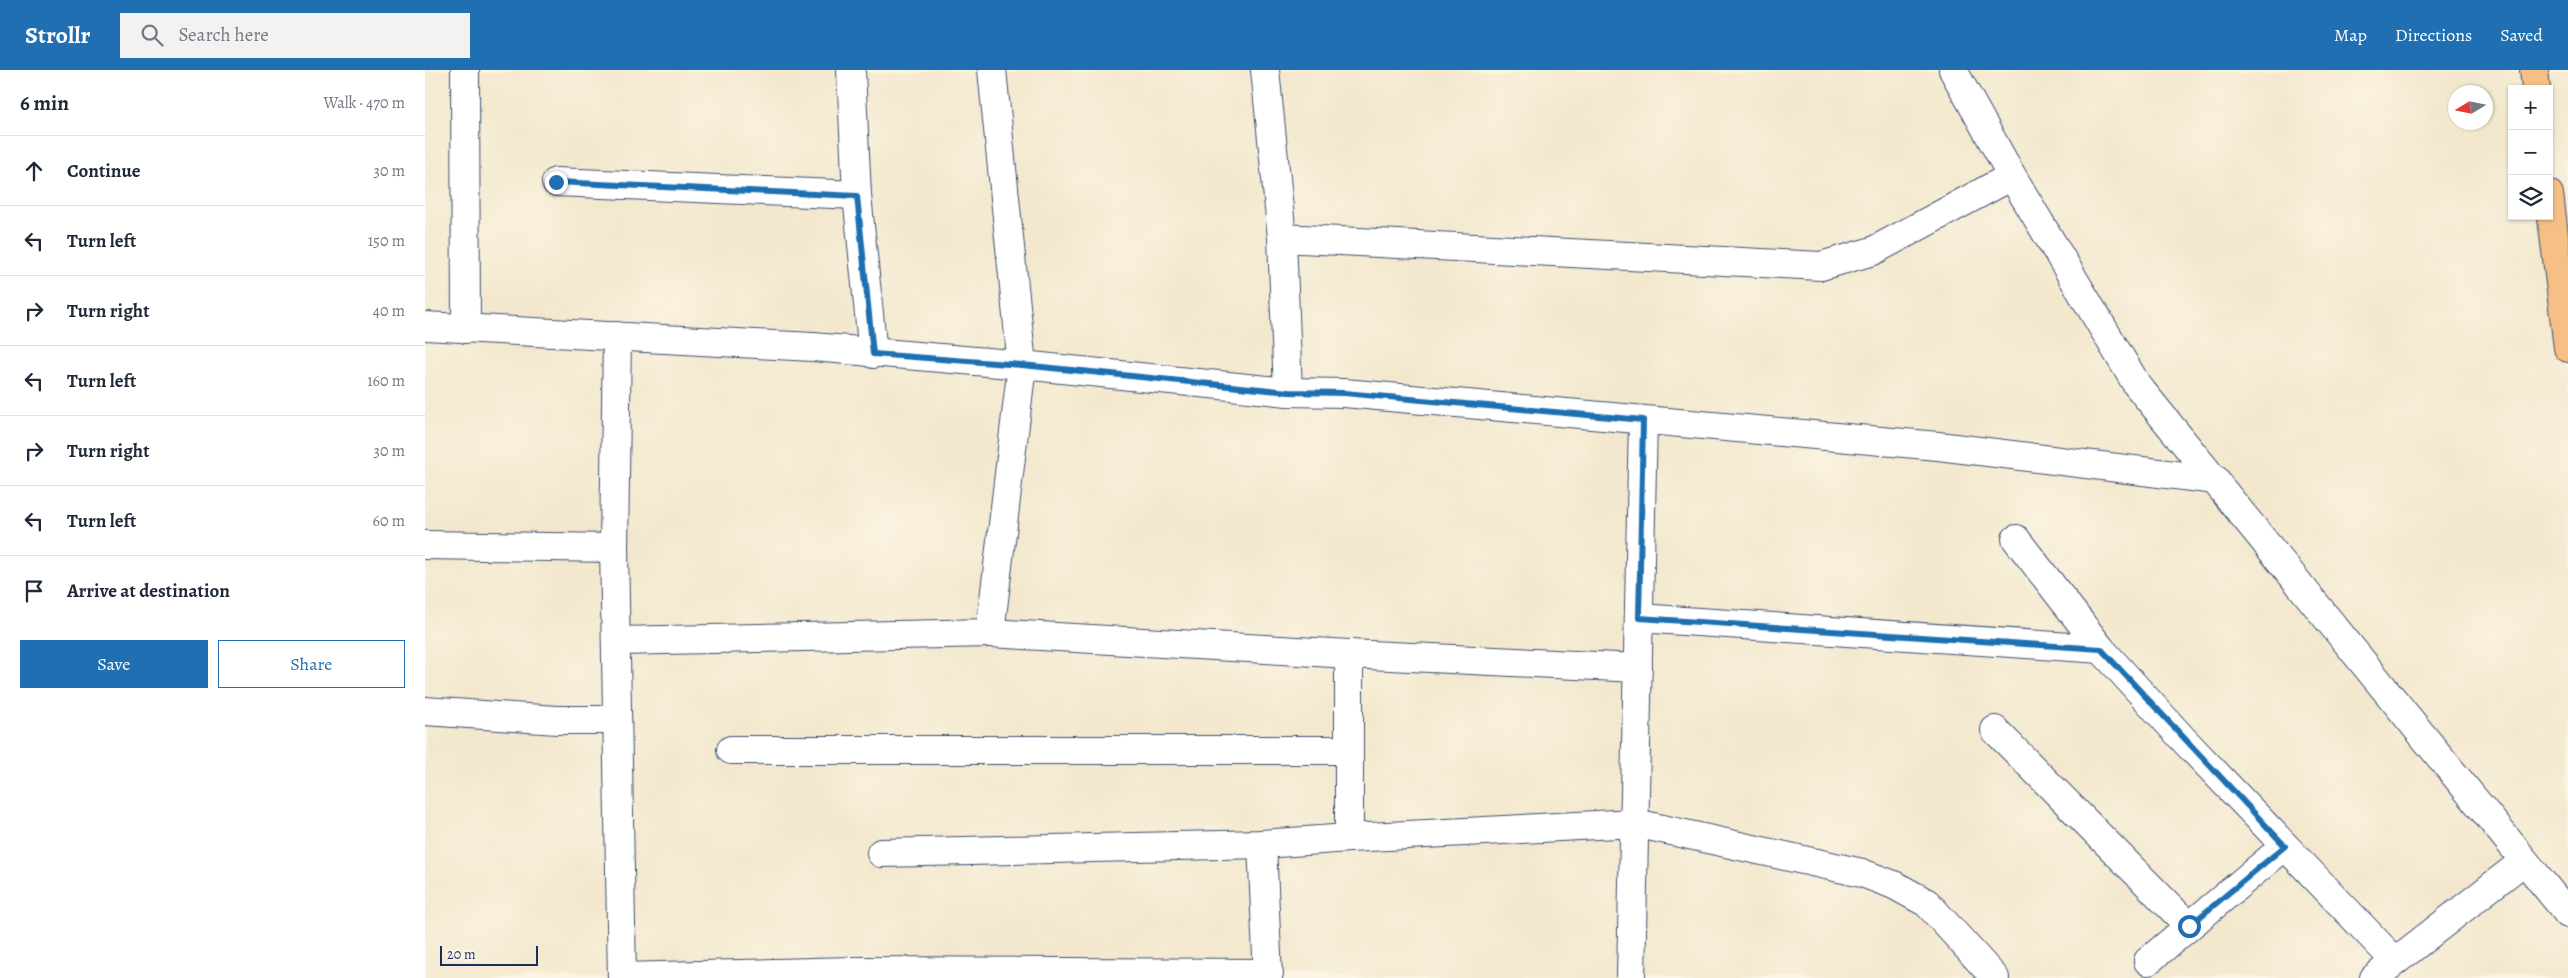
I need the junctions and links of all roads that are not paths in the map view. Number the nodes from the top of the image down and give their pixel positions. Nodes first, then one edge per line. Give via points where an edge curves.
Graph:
1 (465, 70) edge
2 (851, 70) edge
3 (991, 70) edge
4 (1265, 70) edge
5 (1953, 70) edge
6 (2534, 70) edge
7 (2536, 85) edge
8 (2012, 176) junction
9 (556, 182) dead end
10 (857, 196) junction
11 (2552, 220) edge
12 (1282, 238) junction
13 (425, 326) edge
14 (466, 329) junction
15 (617, 336) junction
16 (2568, 348) edge
17 (873, 354) junction
18 (1022, 365) junction
19 (1289, 392) junction
20 (1643, 420) junction
21 (2216, 480) junction
22 (2015, 539) dead end
23 (425, 545) edge
24 (614, 548) junction
25 (1639, 618) junction
26 (990, 633) junction
27 (617, 640) junction
28 (2101, 649) junction
29 (1349, 654) junction
30 (1638, 668) junction
31 (425, 711) edge
32 (616, 720) junction
33 (1995, 730) dead end
34 (731, 750) dead end
35 (1349, 750) junction
36 (1635, 823) junction
37 (1349, 838) junction
38 (1262, 844) junction
39 (2285, 846) junction
40 (881, 853) dead end
41 (2524, 861) junction
42 (2568, 914) edge
43 (2189, 926) junction
44 (2148, 961) dead end
45 (2395, 961) junction
46 (852, 975) edge
47 (1269, 975) edge
48 (622, 978) edge
49 (1631, 978) edge
50 (1995, 978) edge
51 (2374, 978) edge

1 - 14 street
2 - 10 street
3 - 18 street
4 - 12 street
5 - 8 street
6 - 7 main road
8 - 12 street via 1888,244 1821,266
8 - 21 street via 2137,384
9 - 10 street
10 - 17 street
11 - 16 main road
12 - 19 street
13 - 14 street
14 - 15 street
15 - 17 street via 813,347
15 - 24 street
17 - 18 street
18 - 19 street
18 - 26 street
19 - 20 street via 1344,393
20 - 21 street via 1938,446
20 - 25 street
21 - 41 street
22 - 28 street
23 - 24 street
24 - 27 street
25 - 28 street
25 - 30 street
26 - 27 street
26 - 29 street
27 - 32 street
28 - 39 street
29 - 30 street
29 - 35 street
30 - 36 street
31 - 32 street via 557,720
32 - 48 street
33 - 43 street
34 - 35 street
35 - 37 street
36 - 37 street
36 - 49 street
36 - 50 street via 1862,873 1895,885 1927,903
37 - 38 street
38 - 40 street
38 - 47 street
39 - 43 street
39 - 45 street
41 - 42 street
41 - 45 street
43 - 44 street
45 - 51 street
46 - 47 street
46 - 48 street

